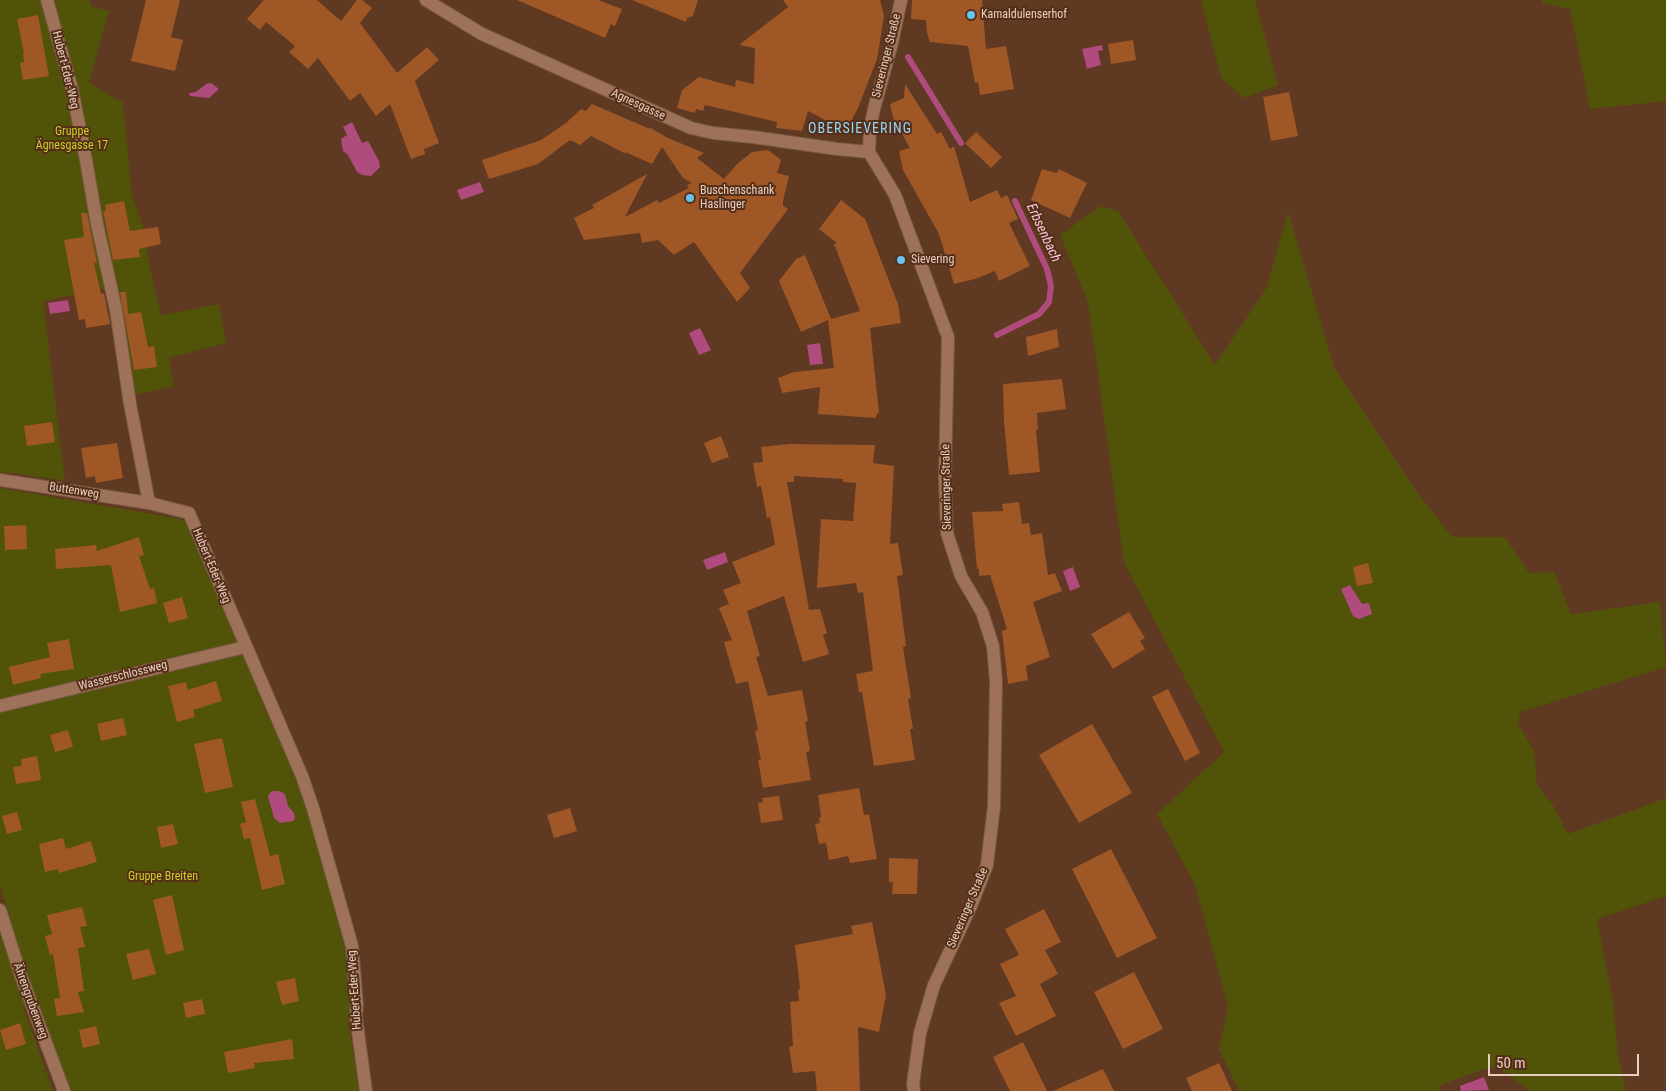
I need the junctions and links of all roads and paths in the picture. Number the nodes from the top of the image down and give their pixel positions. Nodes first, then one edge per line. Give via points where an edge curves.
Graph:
1 (47, 0) edge
2 (426, 0) edge
3 (901, 0) edge
4 (869, 152) junction
5 (0, 480) edge
6 (149, 504) junction
7 (246, 647) junction
8 (0, 706) edge
9 (0, 910) edge
10 (3, 933) edge
11 (64, 1091) edge
12 (366, 1091) edge
13 (914, 1091) edge

1 - 6 street, Hubert-Eder-Weg via 72,90 116,310
2 - 4 street, Agnesgasse via 482,34 691,128
3 - 4 street, Sieveringer Straße via 874,109
4 - 13 street, Sieveringer Straße via 895,195 948,337 947,532 961,576 982,612 993,646 996,681 994,806 987,865 934,986 920,1033
5 - 6 street, Buttenweg
6 - 7 street, Hubert-Eder-Weg via 189,513
7 - 8 street, Wasserschlossweg
7 - 12 street, Hubert-Eder-Weg via 302,776 352,946 356,1017
9 - 10 street, Ährengrubenweg
10 - 11 street, Ährengrubenweg

